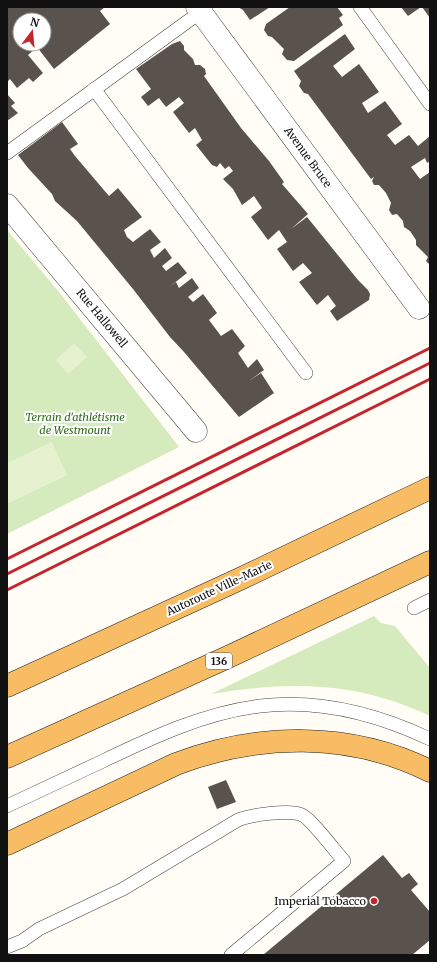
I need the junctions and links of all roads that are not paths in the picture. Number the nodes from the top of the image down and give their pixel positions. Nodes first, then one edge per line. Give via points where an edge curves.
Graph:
1 (360, 7) edge
2 (202, 9) edge
3 (94, 89) junction
4 (430, 104) edge
5 (7, 153) edge
6 (7, 205) edge
7 (420, 308) dead end
8 (306, 373) dead end
9 (196, 431) dead end
10 (430, 488) edge
11 (430, 562) edge
12 (430, 600) edge
13 (414, 608) dead end
14 (7, 686) edge
15 (430, 739) edge
16 (7, 757) edge
17 (430, 772) edge
18 (7, 806) edge
19 (7, 844) edge
20 (7, 947) edge
21 (230, 955) edge

1 - 4 lane
2 - 3 lane
2 - 7 street, Avenue Bruce
3 - 5 lane
3 - 8 lane
6 - 9 street, Rue Hallowell
10 - 14 highway, Autoroute Ville-Marie
11 - 16 highway, 136 via 236,654
12 - 13 lane
15 - 18 lane via 392,723 347,710 306,705 260,706 210,716 165,732
17 - 19 highway via 394,757 329,742 280,741 235,746 176,764
20 - 21 lane via 123,889 228,824 257,815 303,815 344,861

